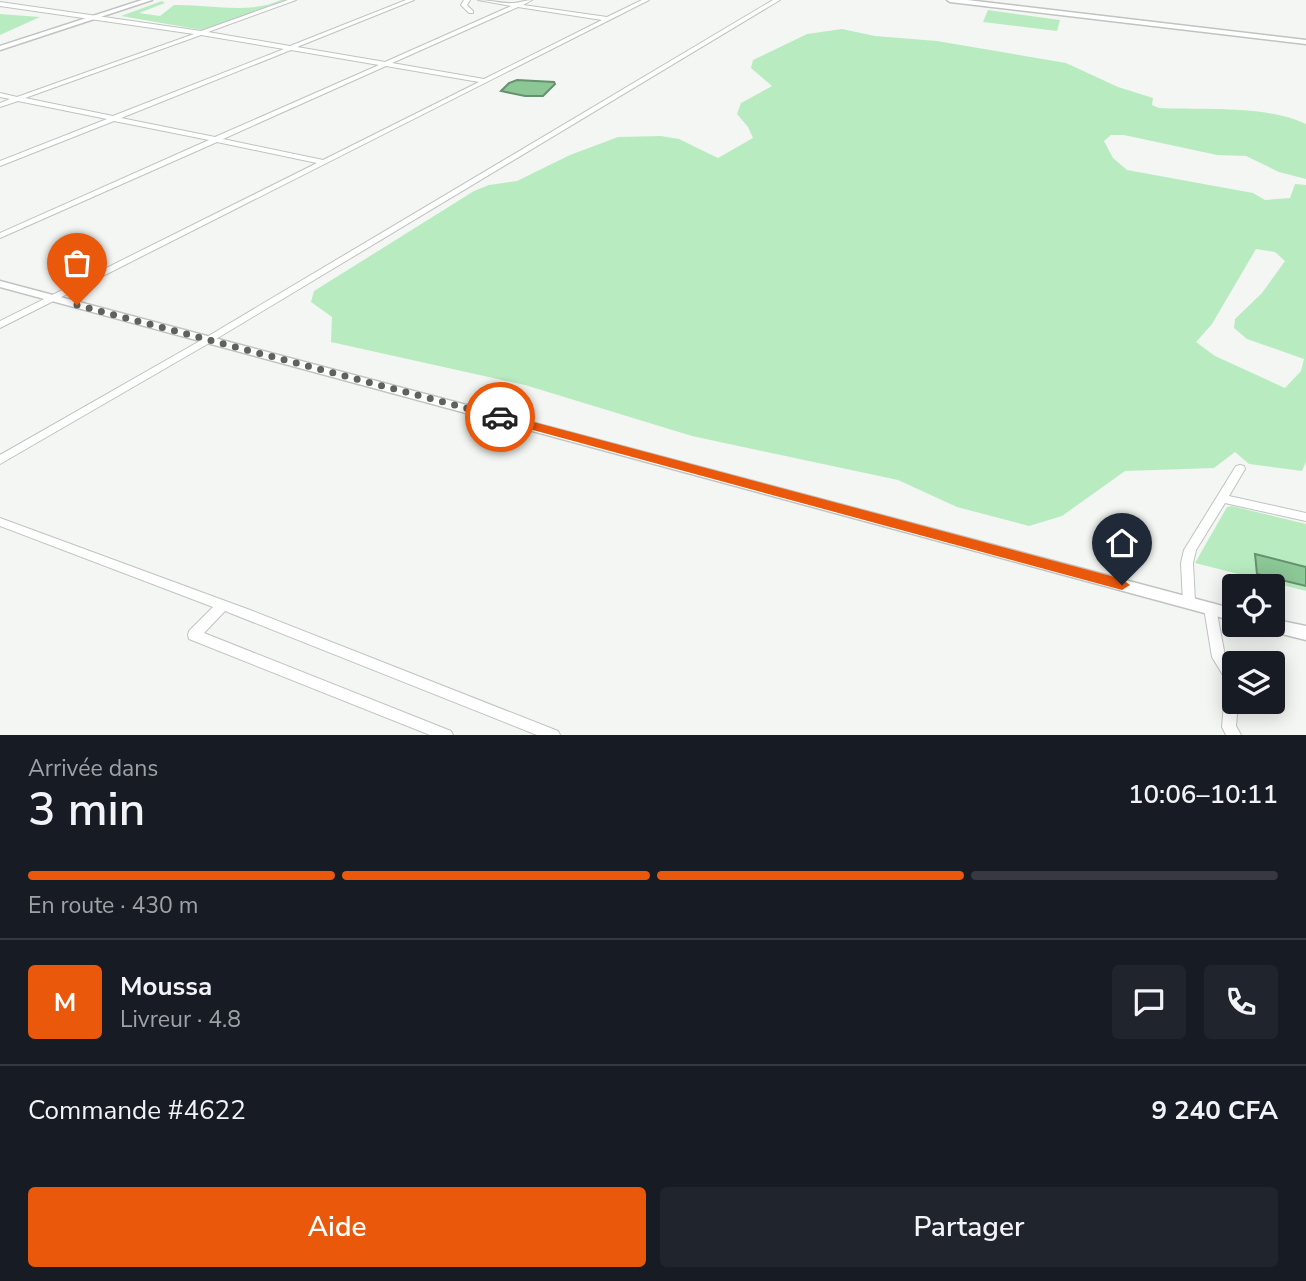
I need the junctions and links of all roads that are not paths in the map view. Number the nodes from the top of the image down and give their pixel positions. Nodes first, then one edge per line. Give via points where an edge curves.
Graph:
1 (149, 0) edge
2 (293, 0) edge
3 (411, 0) edge
4 (467, 0) edge
5 (481, 0) edge
6 (528, 0) edge
7 (646, 0) edge
8 (777, 0) edge
9 (950, 0) edge
10 (0, 4) edge
11 (517, 5) junction
12 (471, 12) dead end
13 (98, 17) junction
14 (608, 19) junction
15 (201, 33) junction
16 (1306, 43) edge
17 (0, 48) edge
18 (293, 48) junction
19 (387, 64) junction
20 (486, 81) junction
21 (0, 95) edge
22 (19, 98) junction
23 (0, 105) edge
24 (117, 118) junction
25 (215, 140) junction
26 (324, 162) junction
27 (0, 164) edge
28 (0, 236) edge
29 (0, 285) edge
30 (51, 299) junction
31 (0, 325) edge
32 (208, 340) junction
33 (0, 460) edge
34 (1240, 468) dead end
35 (1222, 498) junction
36 (1306, 517) edge
37 (0, 522) edge
38 (1189, 602) junction
39 (222, 606) junction
40 (1210, 608) junction
41 (1222, 612) edge
42 (1285, 628) edge
43 (1306, 634) edge
44 (446, 735) edge
45 (553, 735) edge
46 (1234, 735) edge

1 - 13 street
2 - 15 street
3 - 18 street
4 - 12 street via 464,5
5 - 11 street
6 - 11 street
7 - 14 street
8 - 32 street
9 - 16 street
10 - 13 street
11 - 14 street
11 - 19 street
13 - 15 street
13 - 17 street
14 - 20 street
15 - 18 street
15 - 22 street
18 - 19 street
18 - 24 street
19 - 20 street
19 - 25 street
20 - 26 street
21 - 22 street
22 - 23 street
22 - 24 street
24 - 25 street
24 - 27 street
25 - 26 street
25 - 28 street
26 - 30 street
29 - 30 street
30 - 31 street
30 - 32 street
32 - 33 street
32 - 38 street
34 - 35 street
35 - 36 street
35 - 38 street via 1190,550
37 - 39 street
38 - 40 street
39 - 44 street via 194,635
39 - 45 street
40 - 41 street
40 - 46 street via 1219,657 1233,679 1229,727
42 - 43 street

